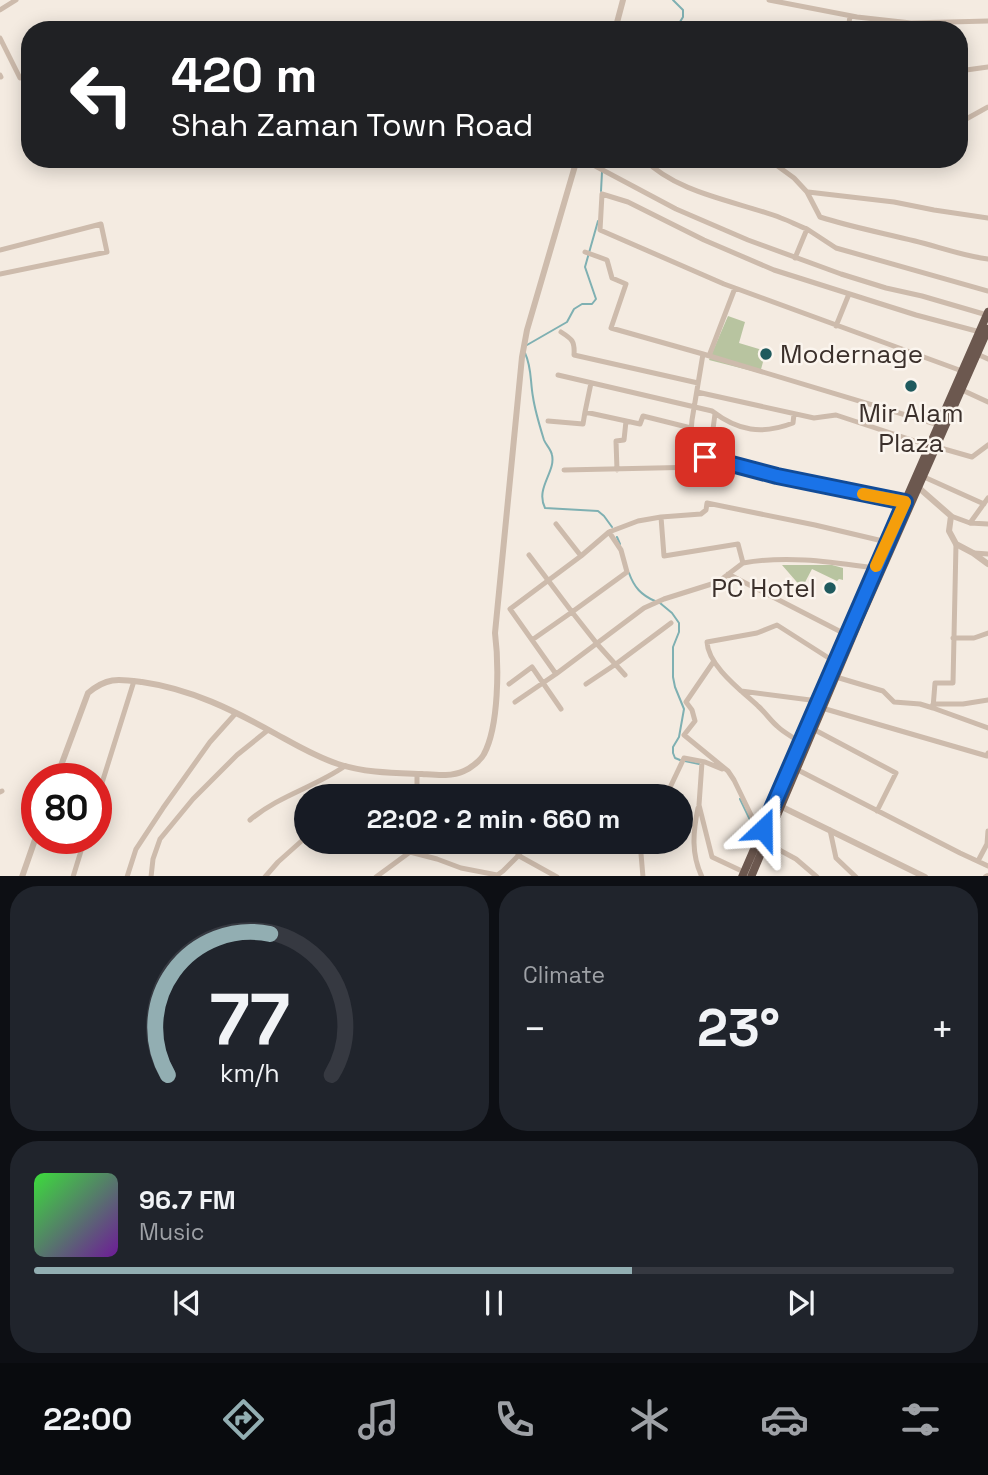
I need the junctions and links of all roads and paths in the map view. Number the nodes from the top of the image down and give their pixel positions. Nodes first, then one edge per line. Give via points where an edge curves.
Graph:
1 (16, 0) edge
2 (623, 0) edge
3 (773, 1) edge
4 (0, 10) edge
5 (850, 16) junction
6 (617, 21) edge
7 (849, 21) edge
8 (881, 21) edge
9 (968, 21) edge
10 (988, 21) edge
11 (0, 38) edge
12 (988, 67) edge
13 (968, 70) edge
14 (20, 78) dead end
15 (988, 107) edge
16 (968, 118) edge
17 (577, 168) edge
18 (597, 168) edge
19 (654, 168) edge
20 (780, 168) edge
21 (807, 192) junction
22 (988, 218) edge
23 (807, 229) junction
24 (0, 250) edge
25 (585, 252) dead end
26 (794, 258) junction
27 (988, 259) edge
28 (0, 274) edge
29 (734, 288) junction
30 (988, 291) edge
31 (849, 294) junction
32 (987, 314) edge
33 (836, 326) junction
34 (561, 332) dead end
35 (985, 333) edge
36 (977, 354) junction
37 (706, 355) junction
38 (988, 359) edge
39 (962, 371) junction
40 (558, 375) dead end
41 (591, 383) junction
42 (698, 383) junction
43 (962, 390) junction
44 (697, 392) junction
45 (988, 402) edge
46 (694, 407) junction
47 (585, 412) junction
48 (715, 414) junction
49 (794, 414) junction
50 (548, 421) dead end
51 (626, 421) junction
52 (939, 425) junction
53 (691, 428) junction
54 (936, 442) junction
55 (988, 445) edge
56 (705, 457) junction
57 (688, 468) junction
58 (564, 470) dead end
59 (617, 470) junction
60 (924, 477) junction
61 (919, 488) junction
62 (986, 501) edge
63 (905, 502) junction
64 (951, 516) junction
65 (661, 517) junction
66 (971, 523) junction
67 (556, 524) dead end
68 (988, 524) edge
69 (609, 532) junction
70 (887, 542) junction
71 (956, 544) junction
72 (973, 553) junction
73 (988, 554) edge
74 (529, 555) dead end
75 (581, 556) junction
76 (743, 563) junction
77 (988, 564) edge
78 (875, 568) junction
79 (728, 574) junction
80 (548, 581) junction
81 (572, 612) junction
82 (671, 623) dead end
83 (988, 634) edge
84 (846, 635) junction
85 (953, 638) junction
86 (532, 640) junction
87 (597, 643) junction
88 (714, 661) junction
89 (835, 662) junction
90 (616, 664) junction
91 (556, 674) junction
92 (625, 675) dead end
93 (836, 677) junction
94 (134, 681) junction
95 (543, 683) junction
96 (509, 684) dead end
97 (586, 684) dead end
98 (740, 691) junction
99 (988, 700) edge
100 (515, 702) dead end
101 (820, 705) junction
102 (933, 706) junction
103 (561, 709) dead end
104 (236, 713) junction
105 (988, 728) edge
106 (813, 729) junction
107 (268, 730) junction
108 (800, 742) junction
109 (988, 755) edge
110 (702, 762) junction
111 (63, 763) edge
112 (108, 763) edge
113 (345, 766) junction
114 (796, 769) junction
115 (728, 771) junction
116 (417, 774) junction
117 (417, 784) edge
118 (672, 784) edge
119 (699, 805) junction
120 (780, 806) junction
121 (877, 811) junction
122 (250, 820) dead end
123 (830, 830) junction
124 (988, 831) edge
125 (763, 837) junction
126 (772, 846) dead end
127 (294, 848) edge
128 (30, 854) edge
129 (80, 854) edge
130 (407, 854) edge
131 (418, 854) edge
132 (641, 854) edge
133 (519, 855) joint
134 (978, 861) junction
135 (988, 866) edge
136 (746, 875) edge
137 (22, 876) edge
138 (73, 876) edge
139 (127, 876) edge
140 (152, 876) edge
141 (266, 876) edge
142 (377, 876) edge
143 (496, 876) edge
144 (555, 876) edge
145 (643, 876) edge
146 (702, 876) edge
147 (816, 876) edge
148 (855, 876) edge
149 (923, 876) edge

1 - 4 street
2 - 6 street
3 - 5 street
5 - 7 street
5 - 8 street
9 - 10 street
11 - 14 street
12 - 13 street
15 - 16 street
17 - 116 street via 522,357 489,739 483,756 466,771 449,776
18 - 26 street via 676,209
19 - 23 street via 695,191
20 - 21 street
21 - 22 street
21 - 27 street via 820,217
23 - 26 street
23 - 30 street via 836,248
24 - 28 street via 102,224 107,252
25 - 37 street via 607,260 612,278 626,284 611,328
26 - 32 street
29 - 31 street via 600,230 602,194 774,270
29 - 33 street
29 - 37 street
31 - 33 street
31 - 35 street
32 - 35 highway
33 - 39 street
34 - 42 street via 572,339 574,355
35 - 36 highway
35 - 39 highway
36 - 38 street
36 - 43 highway
37 - 42 street
37 - 52 street
39 - 52 highway
40 - 41 street
41 - 46 street
41 - 47 street
42 - 44 street
43 - 45 street
43 - 54 highway
44 - 46 street
44 - 49 street
46 - 48 street
46 - 53 street
47 - 50 street via 583,424
47 - 51 street
48 - 49 street via 743,428 764,431 793,423
48 - 56 street
49 - 54 street via 814,418 836,415
51 - 53 street via 640,424 643,416
51 - 59 street via 624,440 616,441
52 - 54 highway
53 - 57 street
54 - 55 street via 972,457
54 - 60 highway
54 - 63 highway
56 - 57 street via 701,467
56 - 63 street
57 - 59 street
58 - 59 street
60 - 61 highway
60 - 62 street
61 - 64 street
61 - 93 highway
62 - 66 street
63 - 70 highway
64 - 66 street
64 - 71 street via 950,531
65 - 69 street
65 - 70 street via 701,514 707,503
65 - 76 street via 664,556 738,544
66 - 68 street
67 - 75 street
69 - 75 street
69 - 81 street via 621,550 627,572
70 - 78 highway
71 - 72 street
71 - 85 street
72 - 73 street
72 - 77 street
74 - 80 street
75 - 80 street
76 - 78 street via 817,559
76 - 79 street
78 - 84 highway
79 - 84 street
79 - 87 street via 719,582 644,608
80 - 81 street
80 - 86 street via 510,610
81 - 86 street
81 - 87 street
82 - 90 street
83 - 85 street
84 - 89 highway
85 - 102 street via 953,683 935,683
86 - 91 street
87 - 90 street
87 - 91 street
88 - 89 street via 707,642 777,625
88 - 98 street
88 - 115 street via 687,702 695,721 684,735
89 - 101 highway
90 - 92 street
90 - 97 street
91 - 95 street
93 - 101 highway
93 - 102 street via 883,691 894,702
94 - 104 street via 196,694
94 - 111 street via 108,680 88,694
94 - 112 street
95 - 96 street via 532,667
95 - 100 street
95 - 103 street
98 - 101 street
98 - 108 street
99 - 102 street
101 - 106 highway
101 - 108 highway
101 - 109 street
102 - 105 street
104 - 107 street
104 - 139 street via 163,808 136,849
106 - 114 highway
106 - 121 street via 896,773
107 - 113 street
107 - 140 street via 237,755 160,839
108 - 125 highway
110 - 115 street
110 - 118 street via 684,758
110 - 119 street
113 - 116 street
113 - 122 street
114 - 120 highway
114 - 121 street
115 - 125 street
116 - 117 street
119 - 136 street via 712,857
119 - 146 street via 695,863
120 - 123 street
120 - 125 highway
121 - 134 street
123 - 148 street via 836,858
123 - 149 street
124 - 134 street
125 - 136 highway
126 - 147 street
127 - 141 street
128 - 137 street
129 - 138 street
130 - 142 street
131 - 143 street
132 - 145 street
133 - 143 street
133 - 144 street
134 - 135 street

